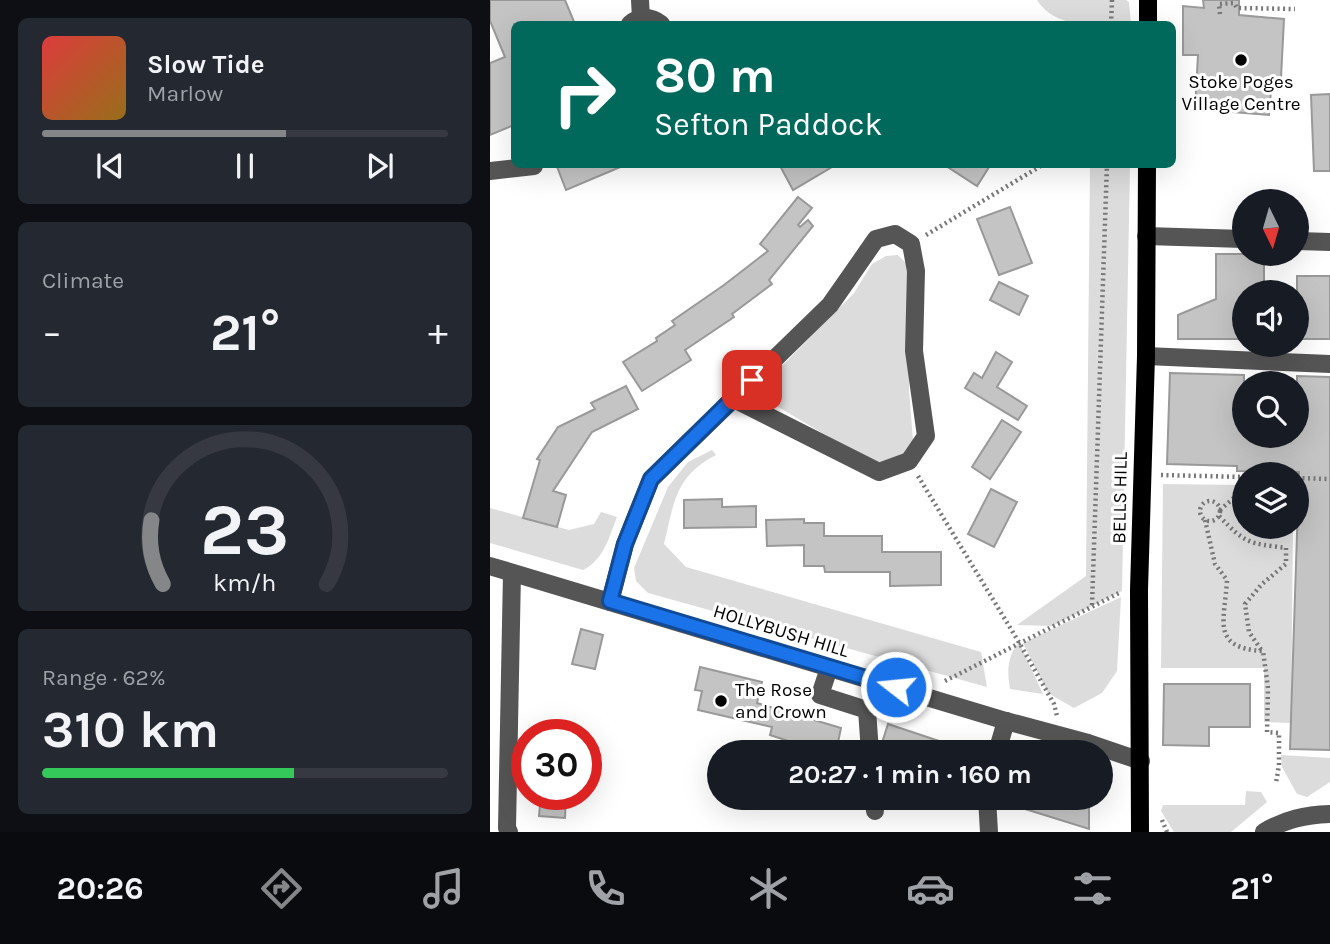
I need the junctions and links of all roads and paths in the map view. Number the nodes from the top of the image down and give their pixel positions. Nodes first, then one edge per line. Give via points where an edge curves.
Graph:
1 (1112, 0) edge
2 (1149, 0) edge
3 (1234, 2) edge
4 (1295, 9) dead end
5 (637, 14) edge
6 (1220, 14) dead end
7 (655, 21) edge
8 (1111, 21) edge
9 (1148, 21) edge
10 (516, 168) edge
11 (1037, 168) edge
12 (1107, 168) edge
13 (1147, 168) edge
14 (490, 171) edge
15 (1146, 236) junction
16 (1232, 239) edge
17 (1309, 241) edge
18 (1330, 242) edge
19 (911, 244) junction
20 (1146, 356) junction
21 (1330, 363) edge
22 (732, 398) junction
23 (909, 461) junction
24 (1157, 475) dead end
25 (1232, 477) edge
26 (1309, 478) edge
27 (1330, 479) edge
28 (1232, 501) edge
29 (1220, 513) junction
30 (1205, 520) junction
31 (490, 566) edge
32 (512, 573) junction
33 (1125, 590) dead end
34 (610, 601) junction
35 (1092, 605) junction
36 (1020, 644) junction
37 (1263, 652) junction
38 (828, 668) junction
39 (919, 694) junction
40 (1006, 721) junction
41 (1064, 737) junction
42 (869, 740) edge
43 (1000, 740) edge
44 (1141, 761) junction
45 (1276, 783) dead end
46 (988, 810) edge
47 (1330, 814) edge
48 (509, 832) edge
49 (989, 832) edge
50 (1140, 832) edge
51 (1264, 832) edge

1 - 8 path
2 - 9 main road
3 - 4 path via 1237,8
3 - 6 path via 1219,4
5 - 7 street
10 - 14 street
11 - 19 path
12 - 35 path
13 - 15 main road, BELLS HILL
15 - 16 street
15 - 20 main road, BELLS HILL
17 - 18 street
19 - 22 street via 895,234 876,239 830,305
19 - 23 street via 916,271 914,351 926,436
20 - 21 street
20 - 44 main road, BELLS HILL via 1139,590
22 - 23 street via 879,472
22 - 34 street via 651,479 625,544
23 - 36 path
24 - 25 path
26 - 27 path
28 - 29 path
29 - 30 path via 1215,521
29 - 30 path via 1214,502 1204,503 1200,512
29 - 37 path via 1237,536 1251,544 1286,548 1286,564 1245,604 1249,632
30 - 37 path via 1215,565 1227,580 1223,629 1229,642
31 - 32 street, HOLLYBUSH HILL
32 - 34 street, HOLLYBUSH HILL
32 - 48 street
33 - 35 path
34 - 38 street, HOLLYBUSH HILL
35 - 36 path
36 - 39 path
36 - 41 path via 1054,704
37 - 45 path via 1267,732 1279,733
38 - 39 street, HOLLYBUSH HILL
38 - 42 street via 821,695 867,710
39 - 40 street, HOLLYBUSH HILL
40 - 41 street, HOLLYBUSH HILL
40 - 43 street
41 - 44 street, HOLLYBUSH HILL
44 - 50 main road, BELLS HILL
46 - 49 street
47 - 51 street via 1305,815

